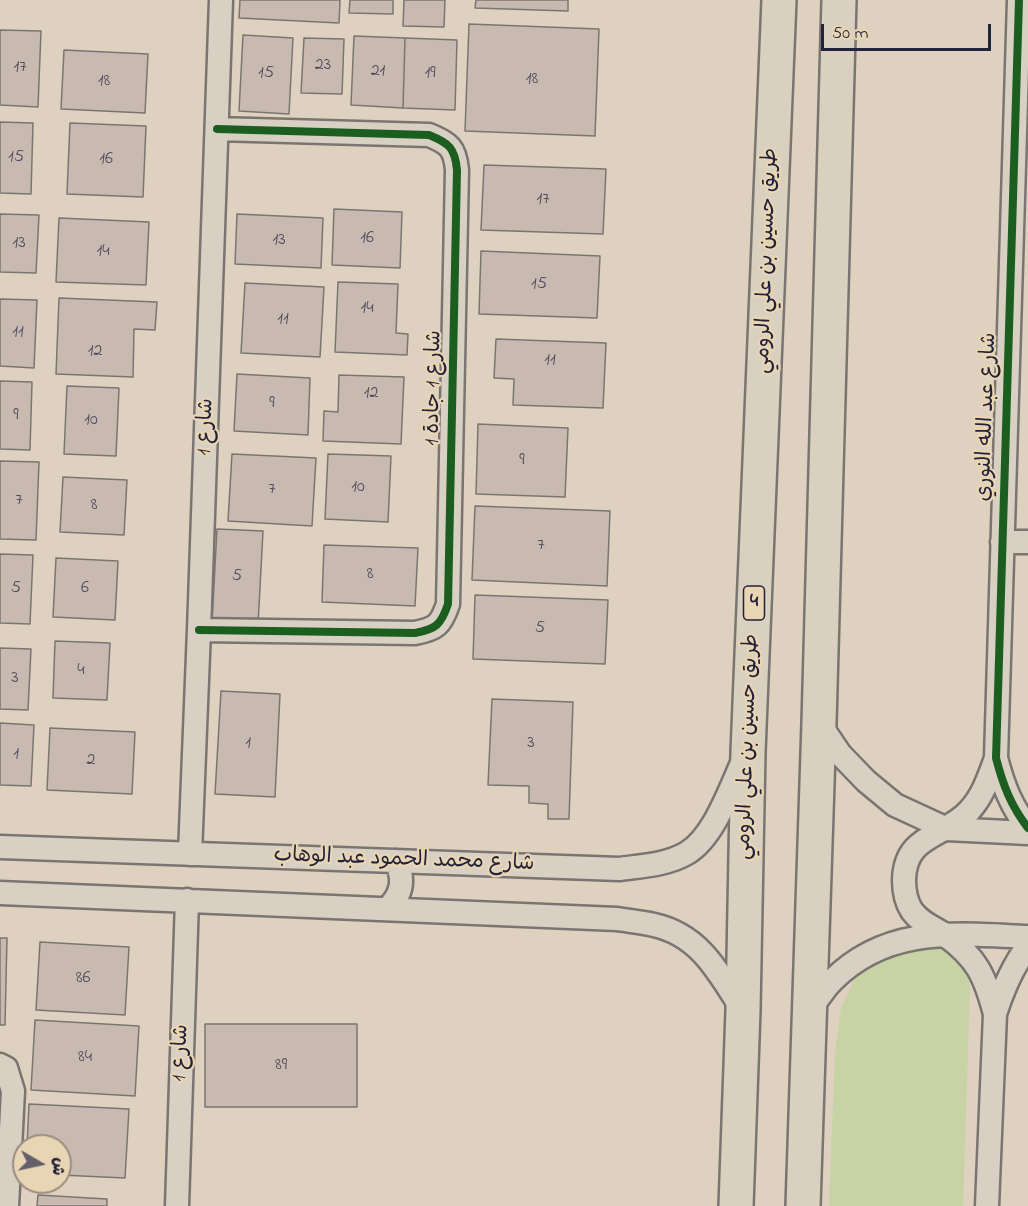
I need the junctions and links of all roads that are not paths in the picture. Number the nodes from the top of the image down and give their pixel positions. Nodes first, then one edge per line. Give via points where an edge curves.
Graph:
1 (221, 0) edge
2 (779, 0) edge
3 (839, 0) edge
4 (1019, 0) edge
5 (217, 129) junction
6 (1019, 269) edge
7 (1002, 542) junction
8 (1028, 543) edge
9 (200, 630) junction
10 (819, 723) junction
11 (748, 752) junction
12 (996, 758) junction
13 (1028, 828) edge
14 (947, 829) junction
15 (1028, 833) edge
16 (0, 847) edge
17 (190, 854) junction
18 (396, 861) junction
19 (0, 893) edge
20 (187, 900) junction
21 (387, 909) junction
22 (943, 933) junction
23 (1028, 937) edge
24 (1028, 946) edge
25 (743, 1010) junction
26 (809, 1011) junction
27 (995, 1014) junction
28 (0, 1065) edge
29 (7, 1206) edge
30 (177, 1206) edge
31 (736, 1206) edge
32 (803, 1206) edge
33 (987, 1206) edge

1 - 5 street, شارع 1
2 - 11 highway, طريق حسين بن علي الرومي / 4
3 - 10 highway
4 - 6 street, شارع عبد الله النوري
5 - 9 street, شارع 1
5 - 9 street, شارع 1 جادة 1 via 429,135 444,141 456,154 448,604 443,620 431,630 415,633
6 - 7 street, شارع عبد الله النوري
7 - 8 street
7 - 12 street, شارع عبد الله النوري
9 - 17 street, شارع 1
10 - 14 street via 840,754 866,781 895,805
10 - 26 highway
11 - 18 street, شارع محمد الحمود عبد الوهاب via 709,831 688,853 658,864 619,868
11 - 25 highway, طريق حسين بن علي الرومي / 4
12 - 13 street, شارع عبد الله النوري via 1003,785
12 - 14 street, شارع عبد الله النوري via 986,786 969,811
14 - 15 street
14 - 22 street, شارع عبد الله النوري via 928,836 913,850 904,869 904,890 910,909 925,924
16 - 17 street, شارع محمد الحمود عبد الوهاب
17 - 18 street, شارع محمد الحمود عبد الوهاب
18 - 21 street via 401,887
19 - 20 street
20 - 21 street
20 - 30 street, شارع 1
21 - 25 street via 656,925 689,939 712,962
22 - 23 street
22 - 26 street via 895,942 861,958 832,981
22 - 27 street, شارع عبد الله النوري via 974,963 986,982
24 - 27 street via 1004,986
25 - 31 highway, طريق حسين بن علي الرومي / 4
26 - 32 highway
27 - 33 street
28 - 29 street via 6,1068 13,1091

